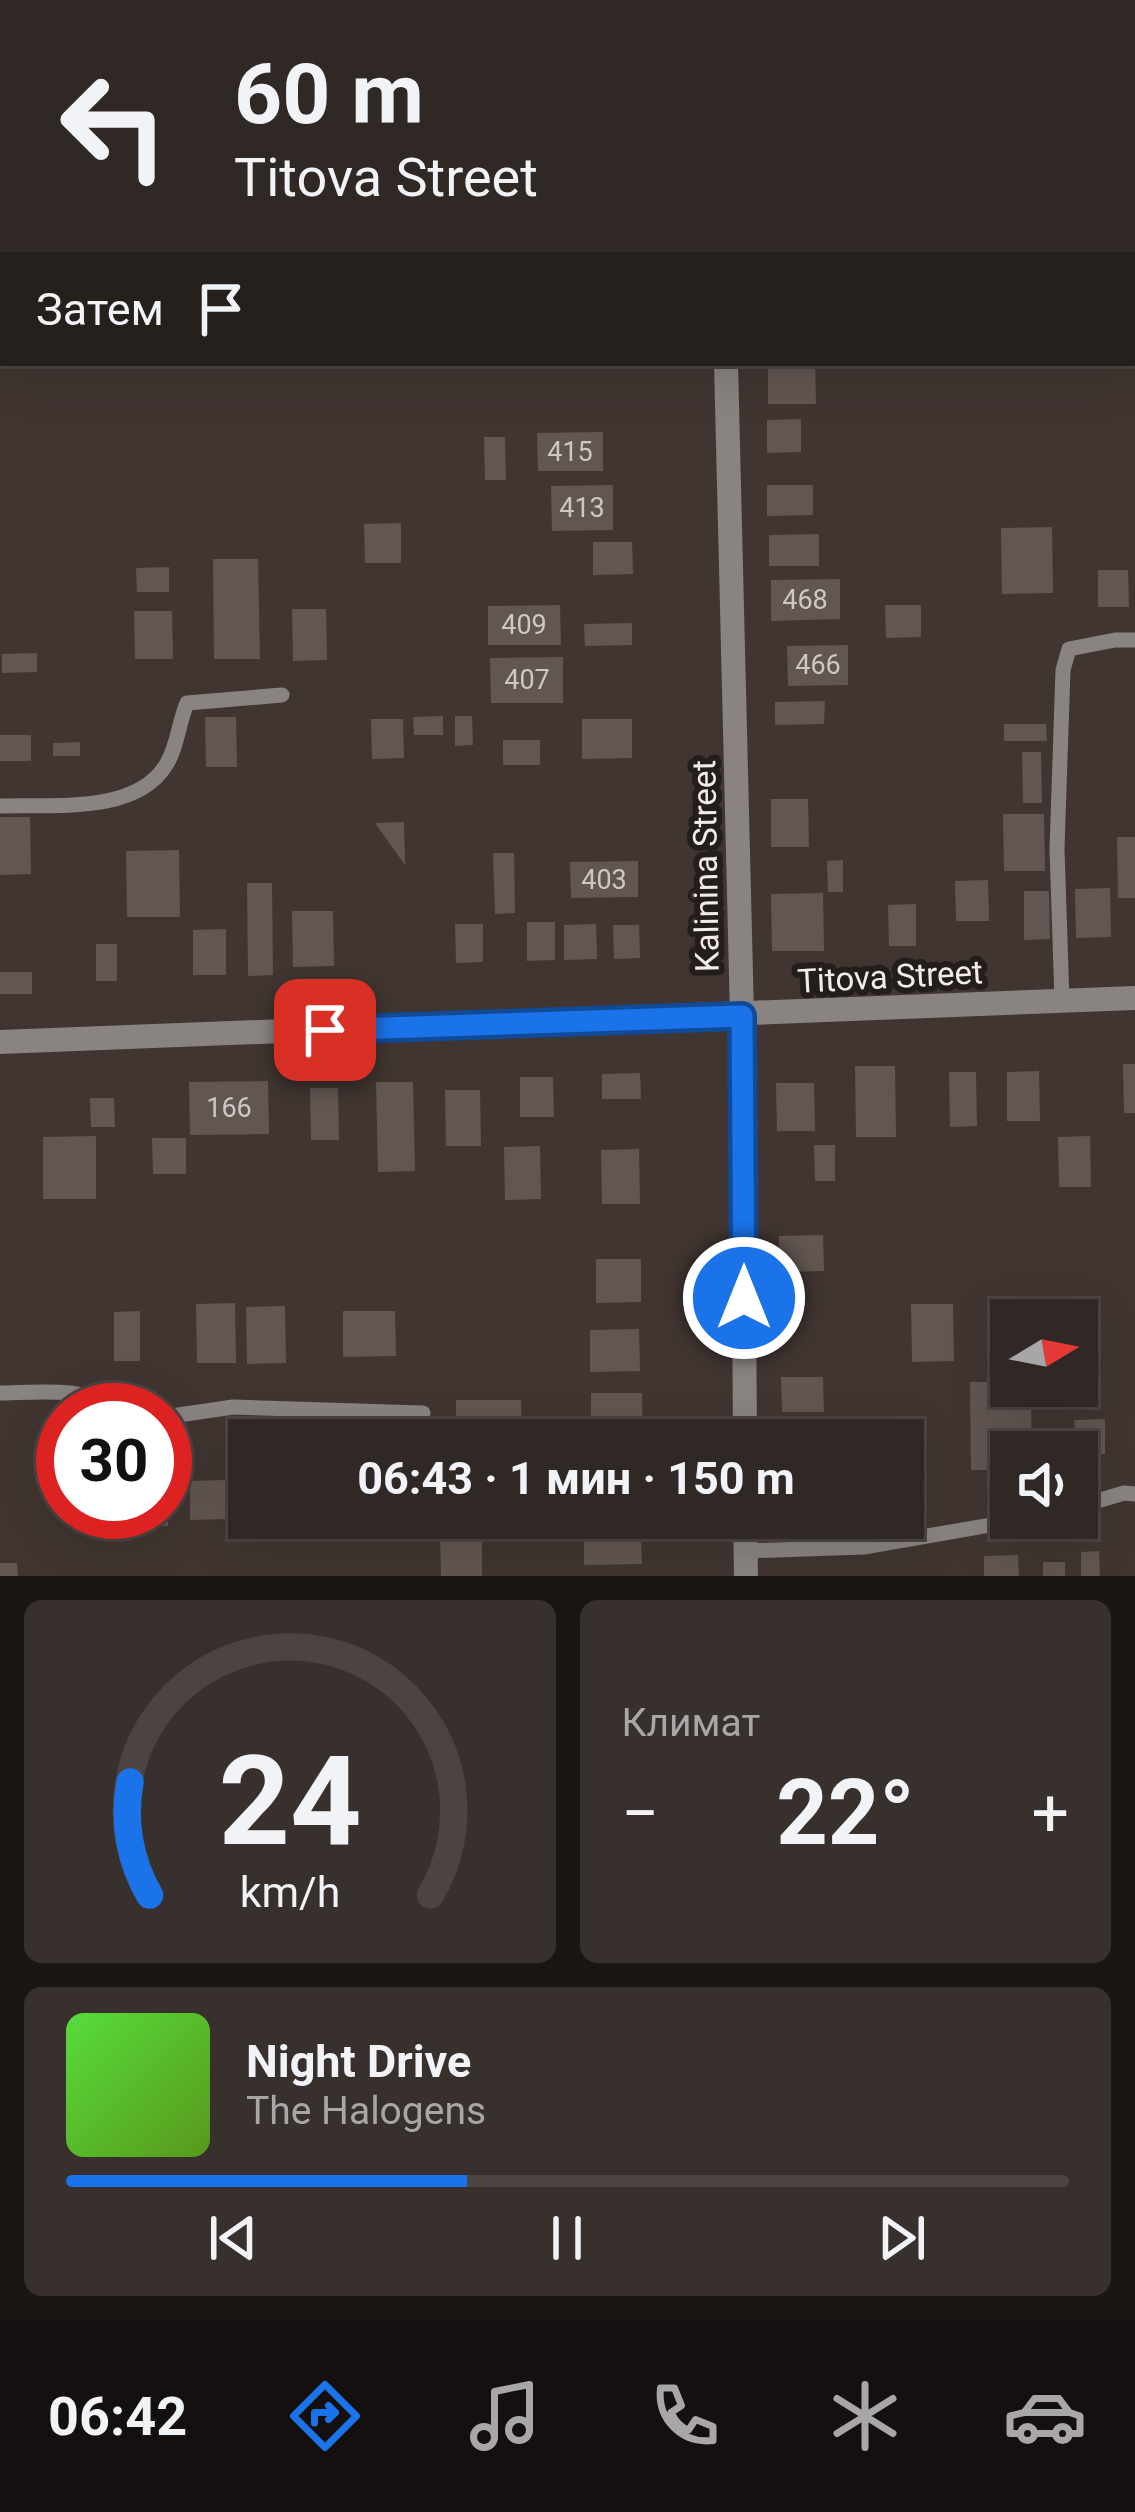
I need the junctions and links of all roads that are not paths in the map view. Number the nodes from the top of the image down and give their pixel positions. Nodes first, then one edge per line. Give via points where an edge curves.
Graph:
1 (726, 366) edge
2 (1135, 640) edge
3 (282, 695) dead end
4 (0, 806) edge
5 (1135, 998) edge
6 (1062, 1000) junction
7 (742, 1016) junction
8 (0, 1042) edge
9 (36, 1392) edge
10 (0, 1394) edge
11 (192, 1413) edge
12 (423, 1413) dead end
13 (745, 1419) edge
14 (1135, 1494) edge
15 (1098, 1500) edge
16 (990, 1525) edge
17 (746, 1563) edge

1 - 7 street, Kalinina Street
2 - 6 lane via 1070,650 1063,670
3 - 4 lane via 187,703 170,760 130,796
5 - 6 street, Titova Street
6 - 7 street, Titova Street
7 - 8 street, Titova Street
7 - 13 street, Kalinina Street
9 - 10 lane
11 - 12 lane via 233,1407
14 - 15 lane
16 - 17 lane

